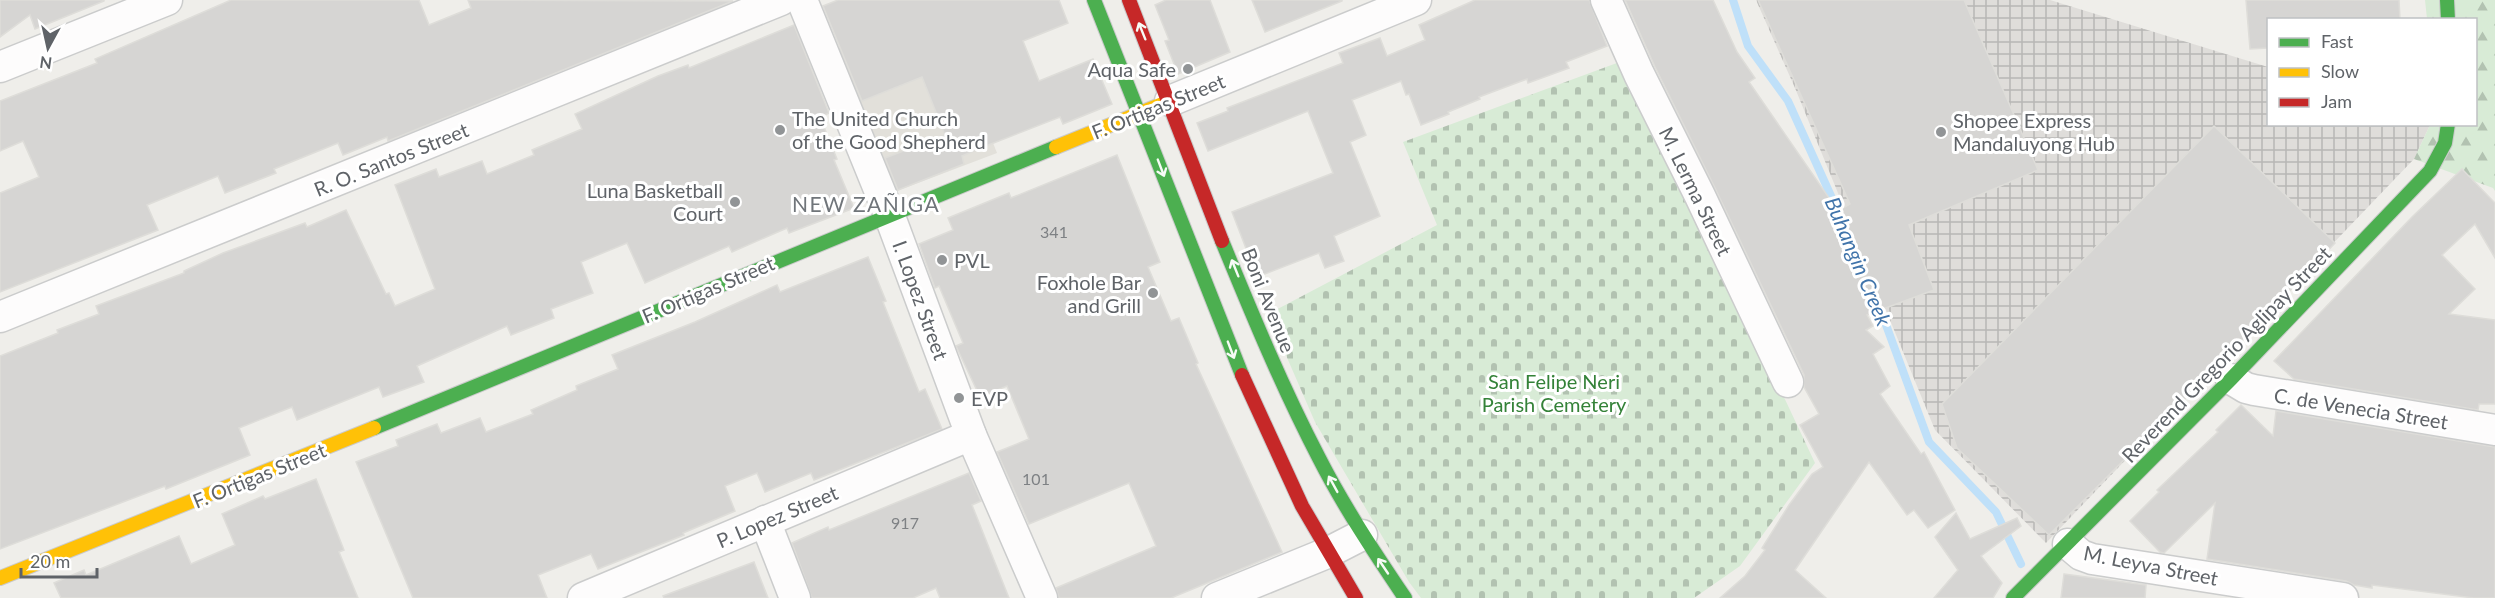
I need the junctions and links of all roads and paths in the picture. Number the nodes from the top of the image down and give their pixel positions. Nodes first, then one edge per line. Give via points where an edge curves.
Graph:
1 (167, 0) edge
2 (781, 0) edge
3 (802, 0) edge
4 (1094, 0) edge
5 (1129, 0) edge
6 (1416, 0) edge
7 (1606, 0) edge
8 (2446, 0) edge
9 (2448, 18) edge
10 (0, 67) edge
11 (1170, 101) junction
12 (1140, 113) junction
13 (2448, 126) edge
14 (889, 214) junction
15 (0, 317) edge
16 (2231, 379) junction
17 (1788, 382) dead end
18 (2495, 430) edge
19 (971, 435) junction
20 (765, 521) junction
21 (1362, 534) junction
22 (2068, 544) junction
23 (1327, 553) junction
24 (0, 578) edge
25 (2014, 597) edge
26 (583, 598) edge
27 (795, 598) edge
28 (1042, 598) edge
29 (1217, 598) edge
30 (1356, 598) edge
31 (1405, 598) edge
32 (2343, 598) edge

1 - 10 street
2 - 15 street, R. O. Santos Street
3 - 14 street, I. Lopez Street
4 - 12 street
11 -> 5 street, Boni Avenue
6 - 11 street, F. Ortigas Street
7 - 17 street, M. Lerma Street
8 - 9 street
11 - 12 street, F. Ortigas Street
21 -> 11 street, Boni Avenue via 1308,440 1270,356
12 - 14 street, F. Ortigas Street
12 -> 23 street via 1241,374 1279,463
13 - 16 street, Reverend Gregorio Aglipay Street via 2445,143 2430,171
14 - 19 street, I. Lopez Street
14 - 24 street, F. Ortigas Street via 277,468
16 - 18 street, C. de Venecia Street via 2254,390
16 - 22 street, Reverend Gregorio Aglipay Street
19 - 20 street, P. Lopez Street
19 - 28 street, I. Lopez Street
20 - 26 street, P. Lopez Street
20 - 27 street
21 - 23 street
31 -> 21 street, Boni Avenue
22 - 25 street, Reverend Gregorio Aglipay Street
22 - 32 street, M. Leyva Street via 2092,558
23 - 29 street
23 - 30 street

